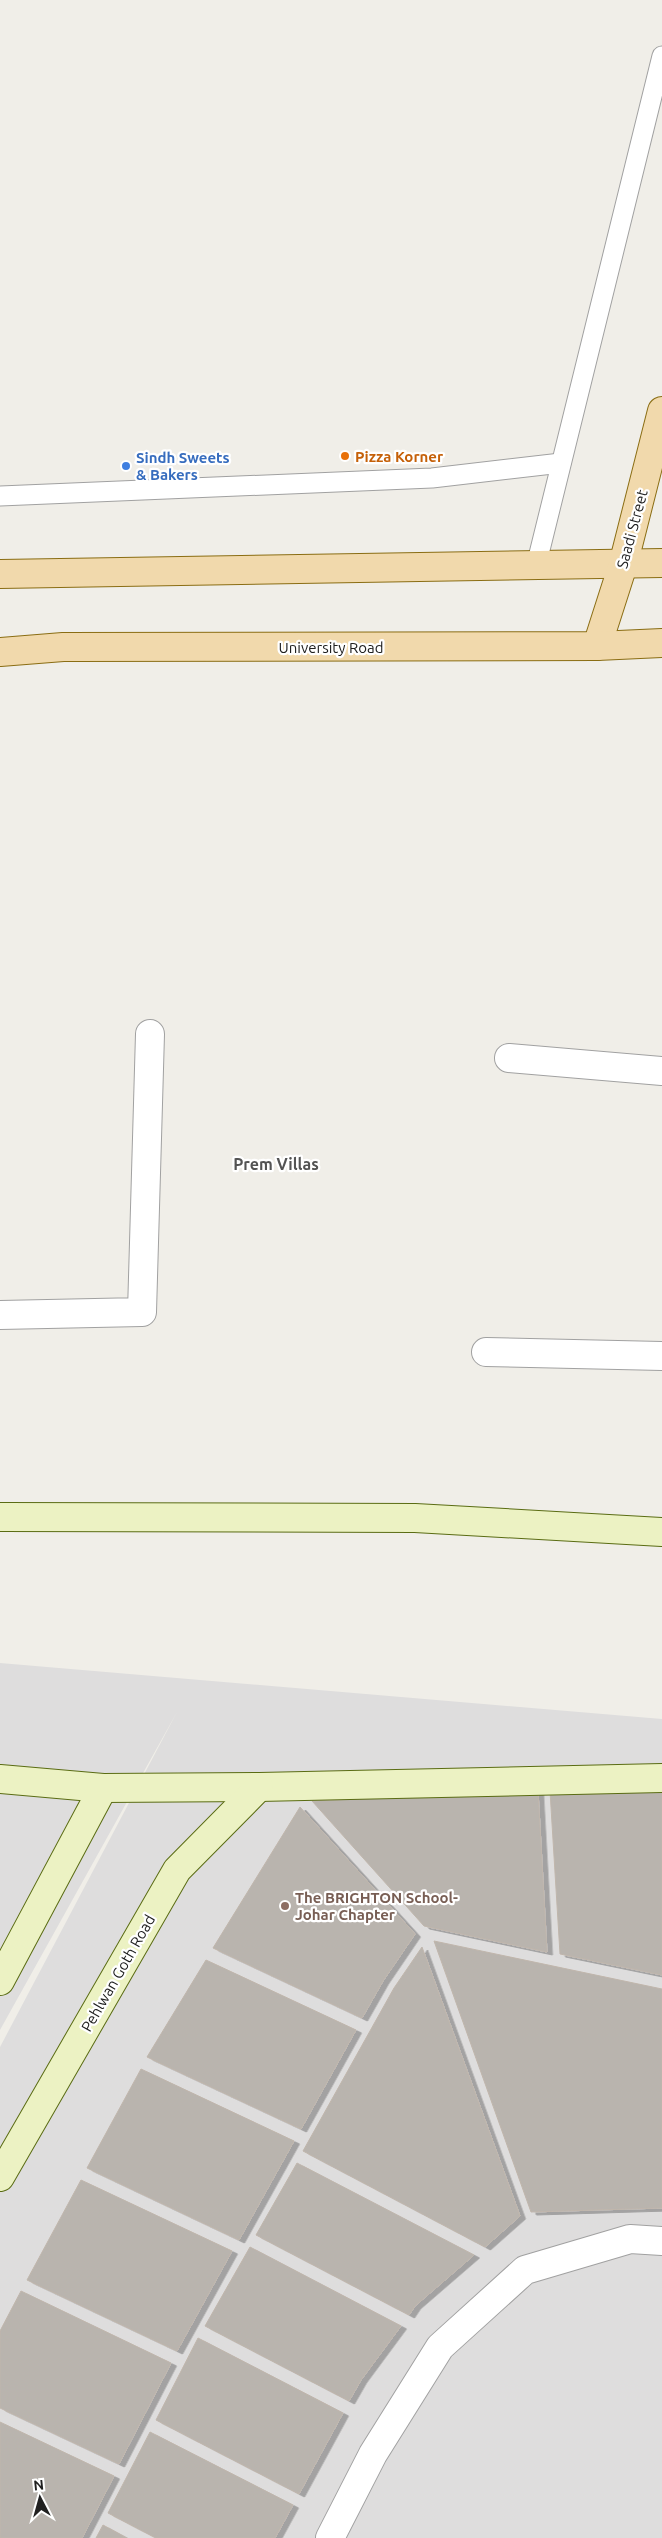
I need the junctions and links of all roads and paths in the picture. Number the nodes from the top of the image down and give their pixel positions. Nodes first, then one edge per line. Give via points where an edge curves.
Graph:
1 (662, 56) edge
2 (662, 411) edge
3 (561, 463) junction
4 (0, 496) edge
5 (662, 563) edge
6 (623, 565) junction
7 (536, 566) junction
8 (0, 574) edge
9 (662, 643) edge
10 (597, 646) junction
11 (0, 652) edge
12 (150, 1034) dead end
13 (509, 1058) dead end
14 (662, 1071) edge
15 (0, 1314) edge
16 (486, 1352) dead end
17 (662, 1356) edge
18 (0, 1517) edge
19 (662, 1532) edge
20 (662, 1778) edge
21 (0, 1779) edge
22 (259, 1787) junction
23 (103, 1788) junction
24 (0, 1981) edge
25 (0, 2177) edge
26 (662, 2241) edge
27 (330, 2538) edge

1 - 3 lane
2 - 6 main road, Saadi Street
3 - 4 lane via 432,478
3 - 7 lane
5 - 6 main road
6 - 7 main road
6 - 10 main road, Saadi Street
7 - 8 main road
9 - 10 main road, University Road
10 - 11 main road, University Road via 63,647
12 - 15 street via 142,1312
13 - 14 street
16 - 17 street
18 - 19 main road via 415,1518
20 - 22 main road
21 - 23 main road
22 - 23 main road
22 - 25 main road, Pehlwan Goth Road via 177,1870
23 - 24 main road
26 - 27 street via 630,2240 525,2270 440,2347 373,2454

